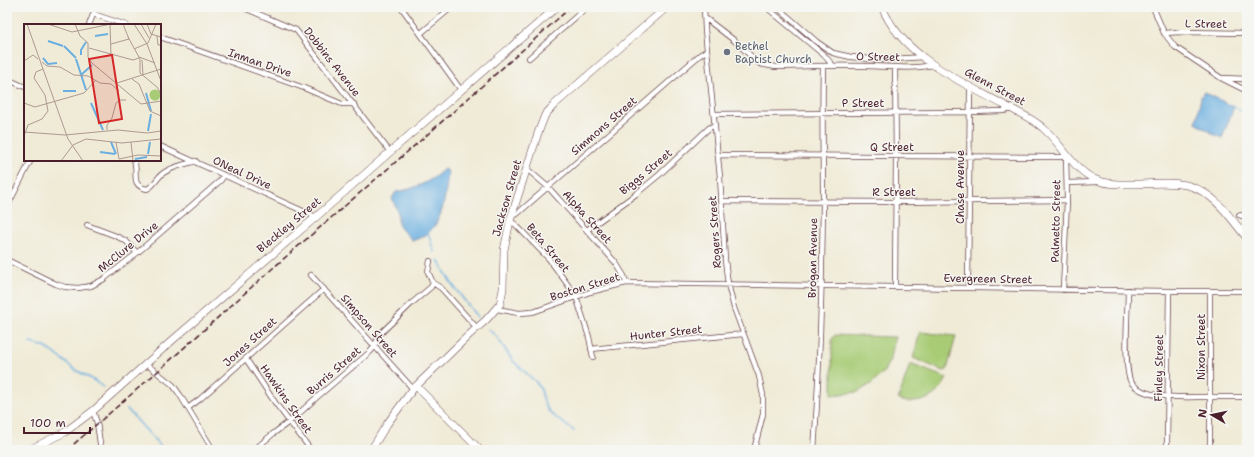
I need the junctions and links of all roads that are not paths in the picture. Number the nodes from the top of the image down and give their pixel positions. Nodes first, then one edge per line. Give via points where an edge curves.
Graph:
1 (96, 7) edge
2 (242, 7) edge
3 (401, 7) edge
4 (452, 7) edge
5 (587, 7) edge
6 (667, 7) edge
7 (704, 7) edge
8 (766, 7) edge
9 (777, 7) edge
10 (882, 7) edge
11 (1153, 7) edge
12 (555, 8) edge
13 (93, 14) junction
14 (705, 18) junction
15 (89, 24) edge
16 (123, 24) edge
17 (421, 33) junction
18 (1164, 33) junction
19 (1247, 33) edge
20 (161, 37) edge
21 (708, 51) junction
22 (923, 57) junction
23 (529, 58) dead end
24 (932, 65) junction
25 (823, 66) junction
26 (833, 66) junction
27 (895, 67) junction
28 (1221, 78) junction
29 (7, 79) edge
30 (1247, 79) edge
31 (24, 87) edge
32 (971, 87) junction
33 (461, 90) junction
34 (1247, 91) edge
35 (354, 104) junction
36 (1013, 109) junction
37 (822, 112) junction
38 (895, 112) junction
39 (970, 112) junction
40 (714, 114) junction
41 (715, 125) junction
42 (161, 146) edge
43 (390, 152) junction
44 (718, 155) junction
45 (1066, 155) junction
46 (823, 156) junction
47 (896, 156) junction
48 (970, 157) junction
49 (30, 161) edge
50 (134, 161) edge
51 (196, 161) junction
52 (527, 169) junction
53 (224, 175) junction
54 (1103, 182) junction
55 (1066, 183) junction
56 (548, 187) junction
57 (1067, 200) junction
58 (721, 201) junction
59 (823, 201) junction
60 (970, 201) junction
61 (896, 202) junction
62 (7, 207) edge
63 (1239, 215) dead end
64 (316, 217) junction
65 (1247, 217) edge
66 (511, 218) junction
67 (87, 225) dead end
68 (587, 230) junction
69 (1247, 238) edge
70 (137, 253) junction
71 (7, 260) edge
72 (430, 261) dead end
73 (311, 275) dead end
74 (433, 283) junction
75 (626, 283) junction
76 (728, 284) junction
77 (822, 285) junction
78 (895, 287) junction
79 (968, 288) junction
80 (324, 289) junction
81 (1063, 290) junction
82 (1128, 290) junction
83 (1169, 291) junction
84 (1247, 291) edge
85 (1210, 292) junction
86 (576, 296) junction
87 (497, 308) junction
88 (477, 328) junction
89 (743, 334) junction
90 (375, 346) junction
91 (591, 349) junction
92 (593, 357) dead end
93 (246, 358) junction
94 (146, 364) junction
95 (414, 388) junction
96 (1167, 396) junction
97 (1210, 397) junction
98 (1247, 397) edge
99 (188, 408) junction
100 (93, 411) junction
101 (290, 422) junction
102 (1166, 445) dead end
103 (29, 450) edge
104 (101, 450) edge
105 (213, 450) edge
106 (254, 450) edge
107 (311, 450) edge
108 (371, 450) edge
109 (480, 450) edge
110 (754, 450) edge
111 (814, 450) edge
112 (1210, 450) edge

1 - 13 street
2 - 35 street, Dobbins Avenue via 296,30
3 - 17 street
4 - 17 street
5 - 23 street
6 - 52 street, Jackson Street via 554,104 545,115
7 - 14 street, Rogers Street
8 - 26 street via 825,56
9 - 22 street via 817,42 834,53 880,60
10 - 22 street, Glenn Street via 891,25
11 - 18 street
12 - 33 street, Bleckley Street
13 - 15 street
13 - 16 street
14 - 21 street, Rogers Street
14 - 25 street, O Street via 760,64 776,67
17 - 33 street
18 - 19 street, L Street
18 - 28 street via 1183,54
20 - 35 street, Inman Drive via 342,104
21 - 40 street, Rogers Street
21 - 56 street, Simmons Street via 701,54
22 - 24 street, Glenn Street
24 - 27 street, O Street
24 - 32 street, Glenn Street
25 - 26 street, O Street
25 - 37 street, Brogan Avenue
26 - 27 street, O Street
27 - 38 street
28 - 30 street
28 - 34 street
29 - 31 street
32 - 36 street, Glenn Street
32 - 39 street, Chase Avenue
33 - 43 street, Bleckley Street
35 - 43 street, Dobbins Avenue
36 - 39 street, P Street
36 - 45 street, Glenn Street via 1043,128
37 - 38 street, P Street
37 - 40 street, P Street
37 - 46 street, Brogan Avenue
38 - 39 street, P Street
38 - 47 street
39 - 48 street, Chase Avenue
40 - 41 street, Rogers Street
41 - 44 street, Rogers Street
41 - 68 street, Biggs Street via 636,194
42 - 51 street, ONeal Drive
43 - 64 street, Bleckley Street
44 - 46 street, Q Street
44 - 58 street, Rogers Street
45 - 48 street, Q Street
45 - 54 street, Glenn Street via 1083,171
45 - 55 street, Palmetto Street
46 - 47 street, Q Street
46 - 59 street, Brogan Avenue
47 - 48 street, Q Street
47 - 61 street
48 - 60 street, Chase Avenue
49 - 62 street
50 - 51 street via 138,186 146,189 165,171
51 - 53 street, ONeal Drive
52 - 56 street, Alpha Street
52 - 66 street, Jackson Street
53 - 64 street, ONeal Drive
53 - 70 street, McClure Drive
54 - 55 street, Glenn Street
54 - 69 street, Glenn Street via 1190,186 1218,203
55 - 57 street, Palmetto Street
56 - 66 street, Simmons Street
56 - 68 street, Alpha Street
57 - 60 street, R Street
57 - 81 street, Palmetto Street
58 - 59 street, R Street
58 - 76 street, Rogers Street
59 - 61 street, R Street
59 - 77 street, Brogan Avenue
60 - 61 street, R Street
60 - 79 street, Chase Avenue
61 - 78 street
63 - 65 street
64 - 94 street, Bleckley Street
66 - 86 street, Beta Street via 548,259
66 - 87 street, Jackson Street via 504,250 502,298
67 - 70 street via 126,241
68 - 75 street, Alpha Street via 616,263
70 - 71 street, McClure Drive via 104,279 91,286 78,288 56,284
72 - 74 street via 428,272
73 - 80 street, Simpson Street
74 - 88 street via 441,288
74 - 90 street, Burris Street via 379,335
75 - 76 street, Boston Street
75 - 86 street, Boston Street
76 - 77 street, Evergreen Street
76 - 89 street, Rogers Street
77 - 78 street, Evergreen Street
77 - 111 street, Brogan Avenue
78 - 79 street, Evergreen Street
79 - 81 street, Evergreen Street
80 - 90 street, Simpson Street
80 - 93 street, Jones Street
81 - 82 street, Evergreen Street
82 - 83 street, Evergreen Street
82 - 96 street via 1126,350 1131,382 1143,391
83 - 85 street, Evergreen Street
83 - 96 street, Finley Street
84 - 85 street, Evergreen Street
85 - 97 street, Nixon Street
86 - 87 street, Boston Street via 533,312 519,313
86 - 91 street, Beta Street
87 - 88 street, Jackson Street
88 - 95 street, Jackson Street
89 - 91 street, Hunter Street
89 - 110 street, Rogers Street via 759,376 762,395 763,414
90 - 95 street, Simpson Street
90 - 101 street, Burris Street
91 - 92 street, Beta Street
93 - 99 street, Jones Street
93 - 101 street, Hawkins Street
94 - 99 street via 173,385
94 - 100 street, Bleckley Street
95 - 108 street, Jackson Street
95 - 109 street
96 - 97 street
96 - 102 street, Finley Street
97 - 98 street
97 - 112 street, Nixon Street
99 - 105 street
100 - 103 street, Bleckley Street via 65,432
100 - 104 street
101 - 106 street, Burris Street
101 - 107 street, Hawkins Street

